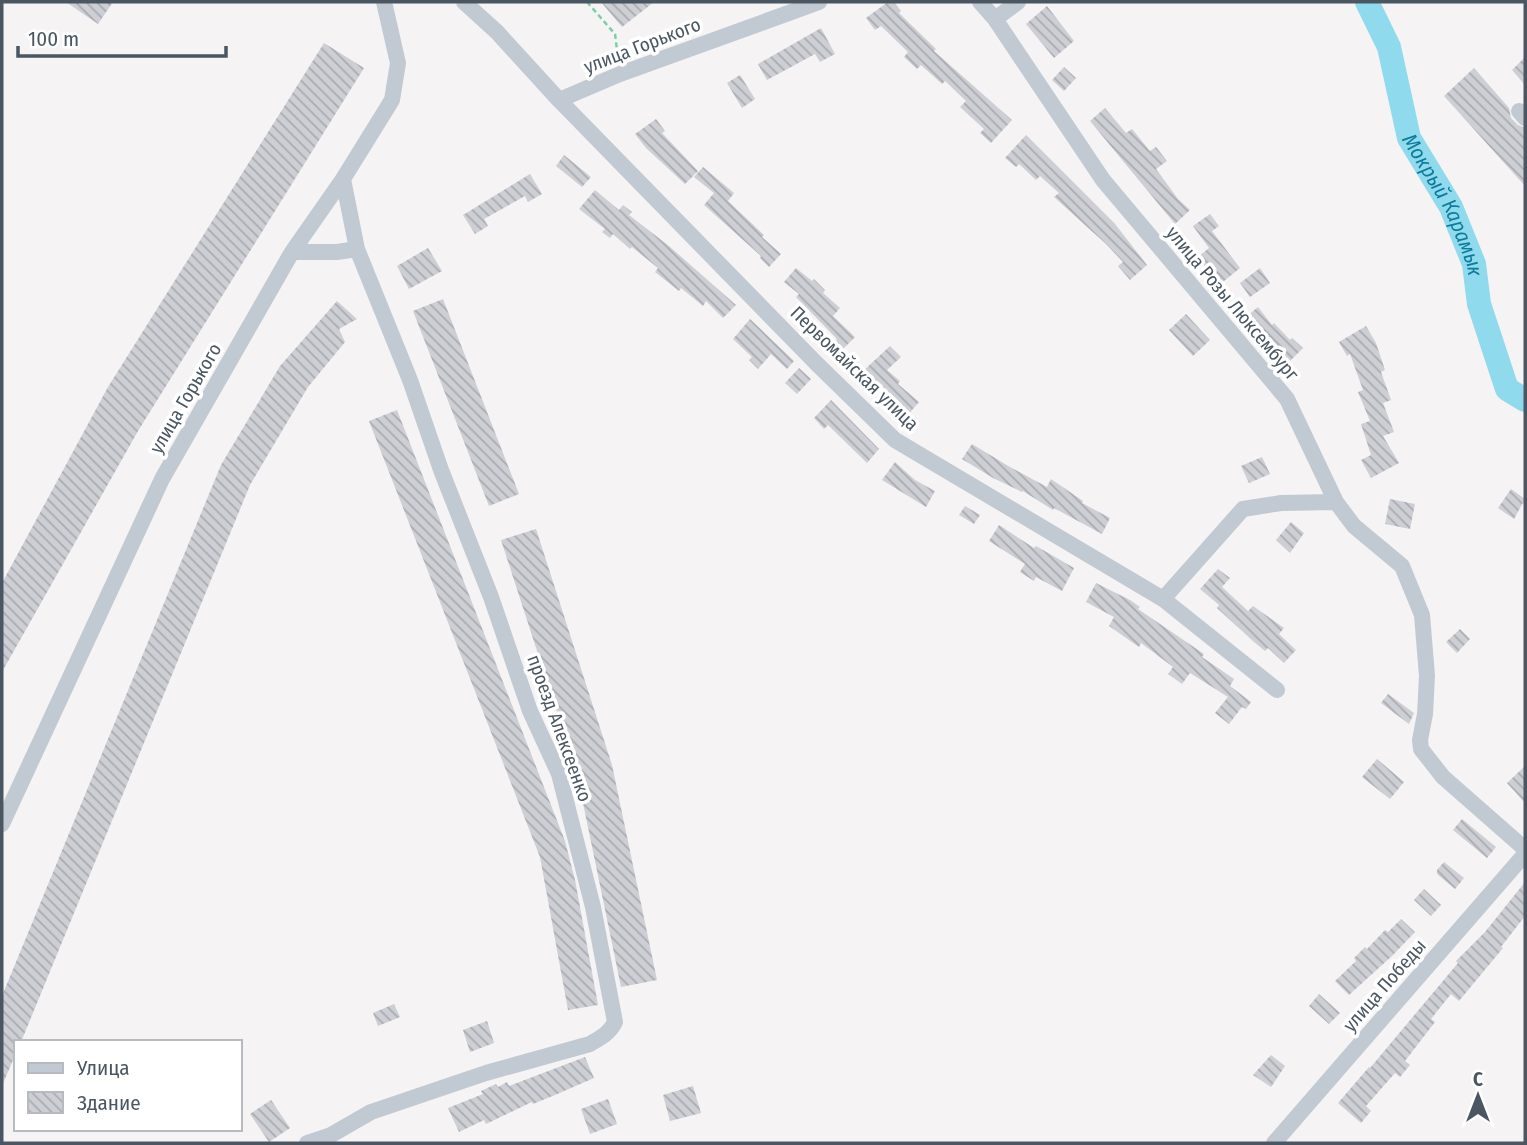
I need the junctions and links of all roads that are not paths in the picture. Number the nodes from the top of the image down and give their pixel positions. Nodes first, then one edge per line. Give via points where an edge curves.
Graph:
1 (384, 2) edge
2 (464, 2) edge
3 (820, 2) edge
4 (980, 2) edge
5 (1018, 2) edge
6 (995, 19) junction
7 (559, 100) junction
8 (343, 179) junction
9 (357, 249) junction
10 (292, 252) junction
11 (1336, 502) junction
12 (1163, 599) junction
13 (1277, 690) dead end
14 (2, 824) edge
15 (1525, 849) edge
16 (1525, 854) edge
17 (307, 1143) edge
18 (1274, 1143) edge

1 - 8 street, улица Горького via 398,63 392,100
2 - 7 street, Первомайская улица
3 - 7 street, улица Горького
4 - 6 street, улица Розы Люксембург
5 - 6 street
6 - 11 street, улица Розы Люксембург via 1103,180 1287,399
7 - 12 street, Первомайская улица via 895,440
8 - 9 street, проезд Алексеенко
8 - 10 street, улица Горького
9 - 10 street
9 - 17 street, проезд Алексеенко via 410,380 530,711 559,774 593,907 615,1022 590,1044 370,1112
10 - 14 street, улица Горького via 162,479
11 - 12 street via 1243,509
11 - 15 street, улица Розы Люксембург via 1354,526 1402,566 1422,615 1427,676 1421,749 1443,777
12 - 13 street, Первомайская улица
16 - 18 street, улица Победы

